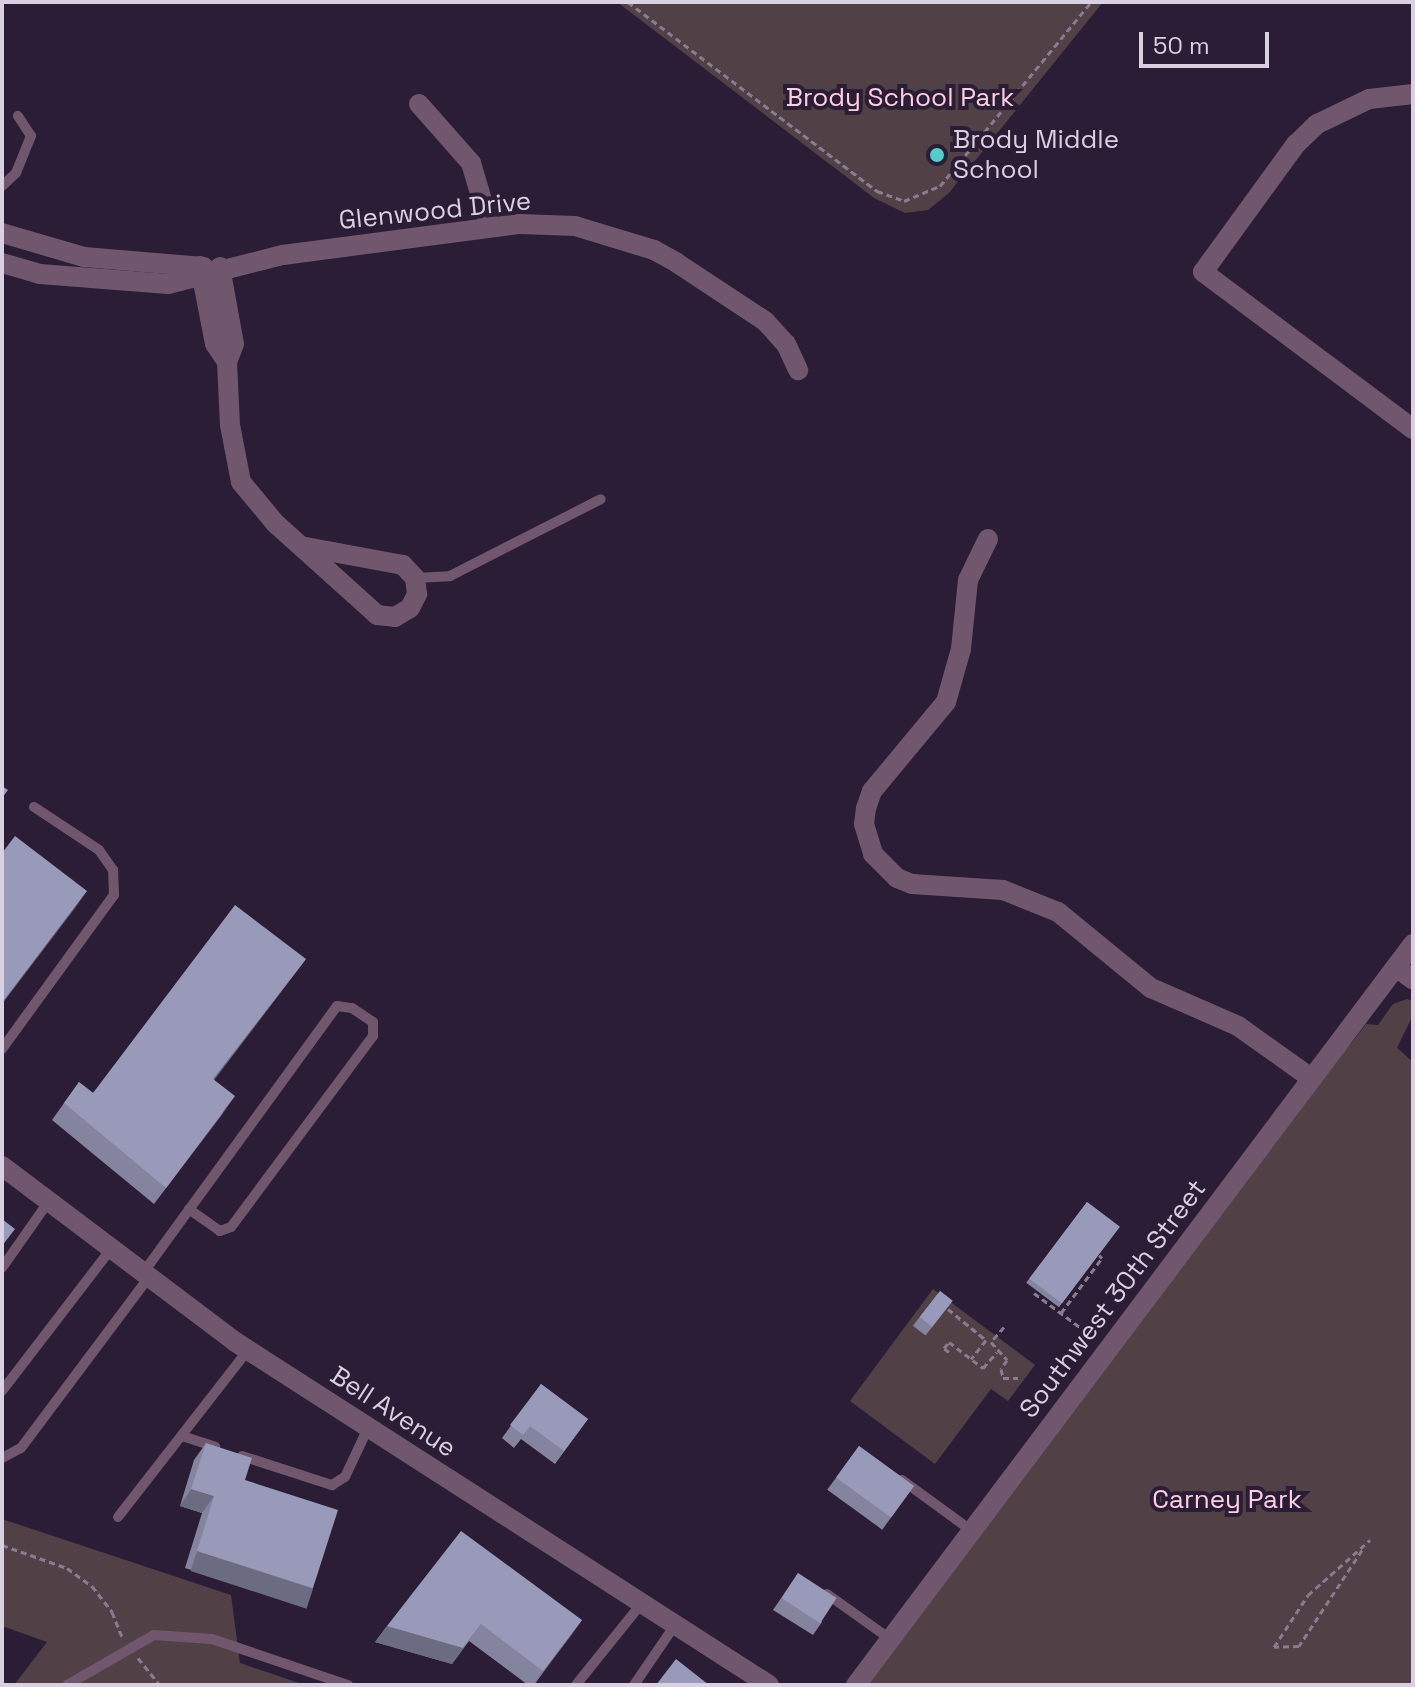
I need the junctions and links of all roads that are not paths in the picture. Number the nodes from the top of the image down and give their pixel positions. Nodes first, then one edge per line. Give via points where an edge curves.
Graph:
1 (1413, 94) edge
2 (419, 104) dead end
3 (18, 116) dead end
4 (2, 186) edge
5 (490, 227) junction
6 (2, 233) edge
7 (2, 263) edge
8 (208, 269) junction
9 (798, 370) dead end
10 (1413, 429) edge
11 (601, 499) dead end
12 (988, 539) dead end
13 (306, 547) junction
14 (415, 578) junction
15 (34, 807) dead end
16 (1413, 944) edge
17 (1396, 967) junction
18 (1413, 980) edge
19 (2, 1049) edge
20 (1311, 1078) junction
21 (2, 1166) edge
22 (49, 1201) junction
23 (189, 1209) junction
24 (111, 1249) junction
25 (2, 1268) edge
26 (146, 1275) junction
27 (248, 1350) junction
28 (2, 1391) edge
29 (368, 1428) junction
30 (182, 1436) junction
31 (2, 1458) edge
32 (889, 1471) edge
33 (118, 1517) dead end
34 (972, 1531) junction
35 (827, 1594) edge
36 (642, 1603) junction
37 (675, 1625) junction
38 (890, 1639) junction
39 (67, 1685) edge
40 (348, 1685) edge
41 (576, 1685) edge
42 (634, 1685) edge
43 (769, 1685) edge
44 (856, 1685) edge

1 - 10 street via 1369,99 1317,124 1296,144 1203,272
2 - 5 street via 471,163
3 - 4 lane via 31,136 16,173
5 - 8 street, Glenwood Drive
5 - 9 street, Glenwood Drive via 575,226 654,250 765,321 786,344
6 - 8 street, Glenwood Drive via 84,257
7 - 8 street, Glenwood Drive via 51,276 168,284
8 - 13 street via 234,344 227,362 233,456 241,482 275,523
11 - 14 lane via 450,576
12 - 20 street via 968,580 956,675 946,702 872,791 864,824 873,854 897,878 912,884 1003,890 1058,912 1151,988 1238,1026
13 - 14 street via 403,565
13 - 14 street via 330,576 377,615 395,617 410,608 417,594
15 - 19 lane via 99,850 113,870 114,895
16 - 17 street, Southwest 30th Street
17 - 18 street
17 - 20 street, Southwest 30th Street
20 - 34 street, Southwest 30th Street
21 - 22 street, Bell Avenue
22 - 24 street, Bell Avenue
22 - 25 lane
23 - 23 lane via 337,1006 352,1008 373,1022 373,1036 231,1227 220,1231
23 - 26 lane
24 - 26 street, Bell Avenue
24 - 28 lane
26 - 27 street, Bell Avenue
26 - 31 lane via 21,1448
27 - 29 street, Bell Avenue
27 - 30 lane
29 - 30 lane via 345,1477 332,1485
29 - 36 street, Bell Avenue
30 - 33 lane
32 - 34 lane
34 - 38 street, Southwest 30th Street
35 - 38 lane
36 - 37 street, Bell Avenue
36 - 41 lane
37 - 42 lane
37 - 43 street, Bell Avenue
38 - 44 street, Southwest 30th Street
39 - 40 lane via 154,1635 212,1639

